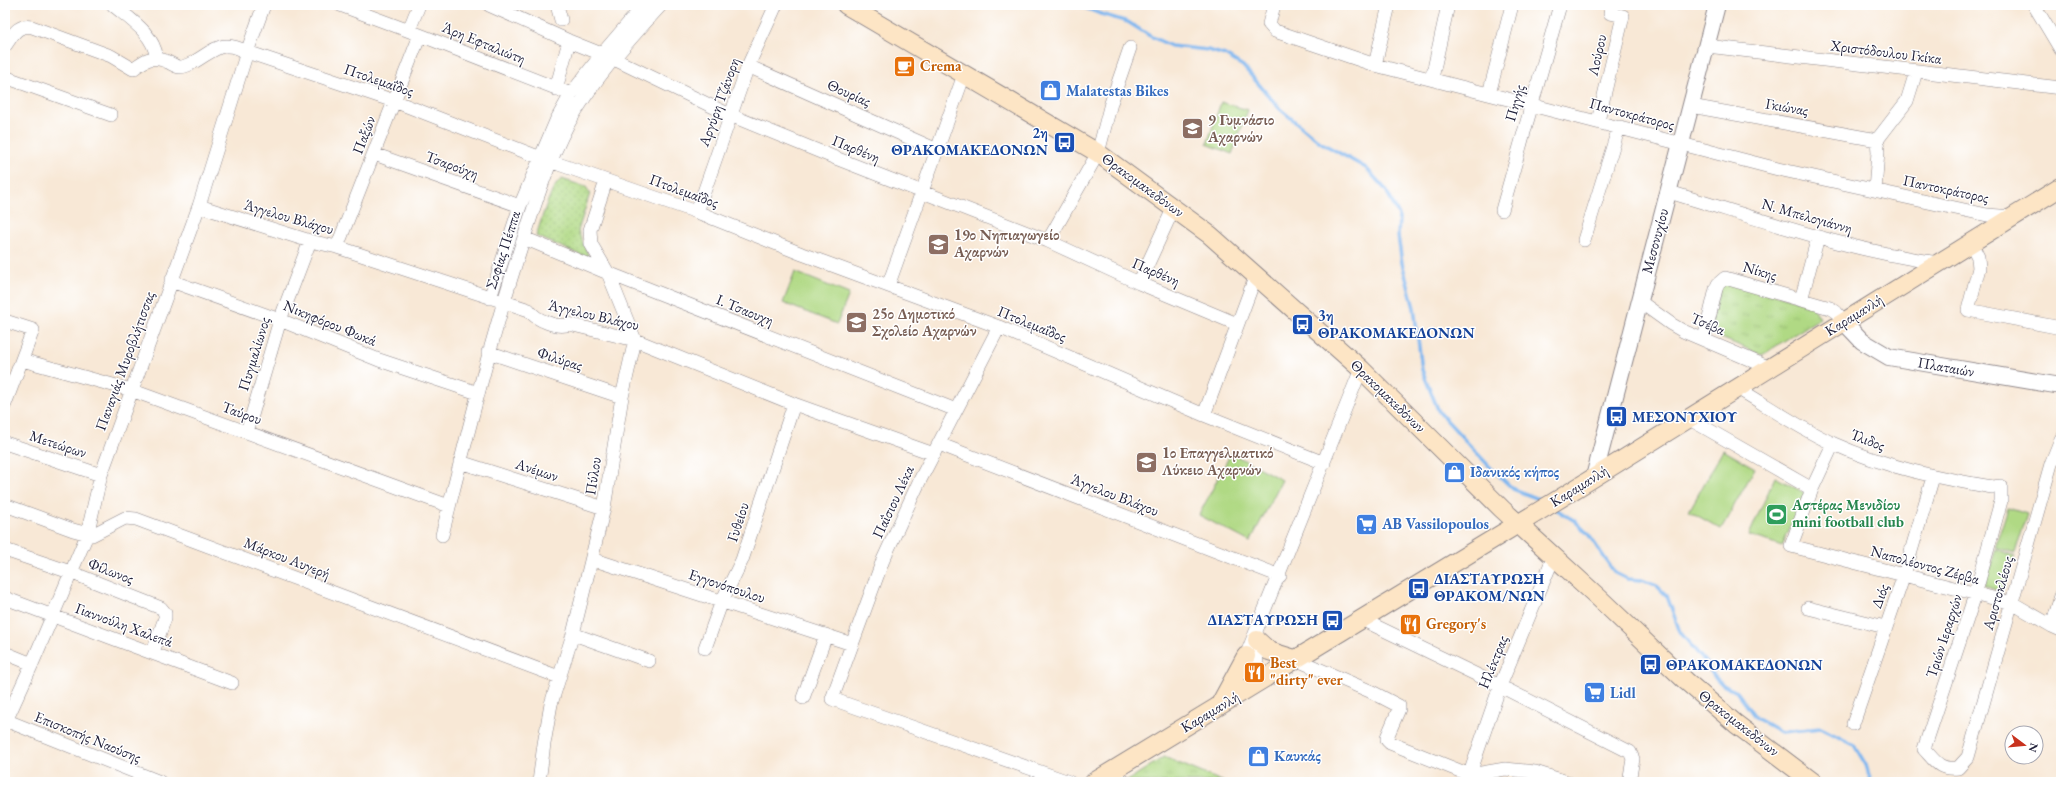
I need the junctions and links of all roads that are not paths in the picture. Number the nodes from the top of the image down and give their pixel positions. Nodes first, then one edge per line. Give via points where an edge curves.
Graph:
1 (113, 5) edge
2 (264, 5) edge
3 (340, 5) edge
4 (419, 5) edge
5 (489, 5) edge
6 (557, 5) edge
7 (776, 5) edge
8 (846, 5) edge
9 (1274, 5) edge
10 (1389, 5) edge
11 (1448, 5) edge
12 (1512, 5) edge
13 (1560, 5) edge
14 (1612, 5) edge
15 (1717, 5) edge
16 (2034, 5) edge
17 (652, 6) edge
18 (561, 20) dead end
19 (415, 32) junction
20 (569, 41) junction
21 (5, 46) edge
22 (1707, 46) junction
23 (1130, 48) dead end
24 (2060, 48) edge
25 (247, 52) junction
26 (608, 56) junction
27 (157, 58) junction
28 (1375, 65) junction
29 (748, 66) junction
30 (1916, 72) junction
31 (964, 75) junction
32 (5, 77) edge
33 (1432, 78) junction
34 (2061, 88) edge
35 (556, 89) junction
36 (571, 94) junction
37 (1489, 94) junction
38 (394, 101) junction
39 (1531, 105) junction
40 (1691, 106) junction
41 (111, 115) dead end
42 (730, 115) junction
43 (1598, 121) junction
44 (1619, 127) junction
45 (1877, 140) junction
46 (1680, 143) junction
47 (937, 150) junction
48 (1098, 153) junction
49 (374, 154) junction
50 (546, 160) junction
51 (606, 181) junction
52 (2061, 187) edge
53 (1875, 190) junction
54 (922, 192) junction
55 (1669, 192) junction
56 (198, 206) junction
57 (520, 206) junction
58 (1174, 207) junction
59 (1502, 210) dead end
60 (697, 212) junction
61 (2013, 217) junction
62 (1818, 237) junction
63 (524, 238) junction
64 (1584, 240) dead end
65 (310, 241) junction
66 (1048, 241) junction
67 (1971, 243) junction
68 (337, 247) junction
69 (1938, 263) junction
70 (608, 273) junction
71 (1256, 275) junction
72 (171, 281) junction
73 (1139, 283) junction
74 (888, 286) junction
75 (490, 298) junction
76 (1802, 300) junction
77 (1639, 301) junction
78 (503, 302) junction
79 (280, 320) junction
80 (5, 321) edge
81 (1844, 322) junction
82 (1237, 324) junction
83 (999, 327) junction
84 (2061, 328) edge
85 (1704, 339) junction
86 (635, 340) junction
87 (488, 352) junction
88 (22, 360) junction
89 (1770, 368) junction
90 (1360, 369) junction
91 (2061, 386) edge
92 (1737, 388) junction
93 (8, 389) edge
94 (131, 390) junction
95 (478, 393) junction
96 (622, 396) junction
97 (5, 404) edge
98 (794, 404) junction
99 (956, 410) junction
100 (1204, 415) junction
101 (1688, 418) junction
102 (247, 432) junction
103 (2061, 439) edge
104 (5, 443) edge
105 (1833, 444) junction
106 (936, 449) junction
107 (460, 462) junction
108 (1324, 462) junction
109 (2056, 466) edge
110 (101, 475) junction
111 (1594, 477) junction
112 (1933, 477) junction
113 (2001, 486) joint
114 (1812, 489) junction
115 (5, 505) edge
116 (449, 506) junction
117 (604, 508) junction
118 (1518, 524) junction
119 (87, 535) junction
120 (442, 535) dead end
121 (5, 550) edge
122 (1554, 556) junction
123 (592, 559) junction
124 (70, 572) junction
125 (1280, 576) junction
126 (1904, 576) junction
127 (1975, 595) junction
128 (2061, 596) edge
129 (5, 598) edge
130 (722, 601) junction
131 (2012, 603) junction
132 (1808, 608) dead end
133 (52, 616) junction
134 (1361, 619) junction
135 (1885, 627) junction
136 (2056, 628) edge
137 (573, 634) junction
138 (826, 635) junction
139 (1257, 635) junction
140 (852, 644) junction
141 (705, 648) dead end
142 (153, 652) junction
143 (5, 653) edge
144 (1246, 656) junction
145 (1295, 659) junction
146 (649, 661) dead end
147 (32, 664) junction
148 (559, 677) junction
149 (232, 682) dead end
150 (1256, 684) junction
151 (1500, 686) junction
152 (803, 698) dead end
153 (1217, 708) junction
154 (5, 721) edge
155 (1853, 724) dead end
156 (1968, 757) joint
157 (1100, 778) edge
158 (1469, 778) edge
159 (160, 782) edge
160 (539, 782) edge
161 (1069, 782) edge
162 (1125, 782) edge
163 (1567, 782) edge
164 (1630, 782) edge
165 (1813, 782) edge

1 - 27 street via 147,34
2 - 25 street, Παναγιάς Μυροβλήτισσας
3 - 19 street, Άρη Εφταλιώτη
4 - 19 street, Παξών
5 - 20 street, Παρθένη
6 - 18 street
7 - 29 street, Αργύρη Τζάνορη
8 - 31 main road, Θρακομακεδόνων
9 - 28 street, Παντοκράτορος via 1270,24 1275,31
10 - 28 street
11 - 33 street
12 - 37 street
13 - 39 street, Πηγής
14 - 43 street, Λούρου via 1610,13 1623,16
15 - 22 street, Μεσονυχίου
16 - 24 street
17 - 26 street, Σοφίας Πέππα
19 - 35 street, Άρη Εφταλιώτη
19 - 38 street, Παξών
20 - 26 street, Παρθένη
20 - 35 street
21 - 27 street via 18,29 24,26 111,56 133,69 142,62
22 - 30 street, Χριστόδουλου Γκίκα
22 - 40 street, Μεσονυχίου
23 - 48 street via 1111,103
25 - 27 street, Πτολεμαΐδος via 235,46 224,45 188,65 179,67
25 - 38 street, Πτολεμαΐδος
25 - 56 street, Παναγιάς Μυροβλήτισσας
26 - 36 street, Σοφίας Πέππα
26 - 42 street, Παρθένη
26 - 50 street, Σοφίας Πέππα
28 - 33 street, Παντοκράτορος
29 - 42 street, Αργύρη Τζάνορη
29 - 47 street, Θουρίας
30 - 34 street, Χριστόδουλου Γκίκα
30 - 45 street via 1908,101
31 - 47 street
31 - 48 main road, Θρακομακεδόνων
32 - 41 street
33 - 37 street, Παντοκράτορος
35 - 36 street, Άρη Εφταλιώτη
36 - 50 street, Σοφίας Πέππα via 556,121
37 - 39 street, Παντοκράτορος
38 - 49 street, Παξών
38 - 50 street, Πτολεμαΐδος
39 - 43 street, Παντοκράτορος
39 - 59 street, Πηγής
40 - 45 street, Γκιώνας
40 - 46 street, Μεσονυχίου
42 - 54 street, Παρθένη
42 - 60 street, Αργύρη Τζάνορη
43 - 44 street, Παντοκράτορος
44 - 46 street, Παντοκράτορος
44 - 64 street
45 - 53 street
46 - 53 street, Παντοκράτορος via 1778,169
46 - 55 street, Μεσονυχίου
47 - 54 street
48 - 58 main road, Θρακομακεδόνων
48 - 66 street
49 - 57 street, Τσαρούχη
49 - 68 street, Παξών
50 - 51 street, Πτολεμαΐδος
50 - 57 street, Σοφίας Πέππα
50 - 63 street, Σοφίας Πέππα
51 - 60 street, Πτολεμαΐδος
51 - 70 street via 590,244
52 - 61 main road, Καραμανλή
53 - 61 street, Παντοκράτορος via 1987,215
54 - 66 street, Παρθένη
54 - 74 street
55 - 62 street, Ν. Μπελογιάννη
55 - 77 street, Μεσονυχίου
56 - 65 street, Άγγελου Βλάχου
56 - 72 street, Παναγιάς Μυροβλήτισσας
57 - 75 street, Σοφίας Πέππα
58 - 71 main road, Θρακομακεδόνων
58 - 73 street
60 - 74 street, Πτολεμαΐδος
61 - 67 main road, Καραμανλή
62 - 69 street, Ν. Μπελογιάννη via 1908,259
62 - 76 street
63 - 70 street, Ι. Τσαουχη
63 - 78 street, Σοφίας Πέππα
65 - 68 street, Άγγελου Βλάχου
65 - 79 street, Πυγμαλίωνος
66 - 73 street, Παρθένη
67 - 69 main road, Καραμανλή
67 - 84 street via 1978,257 1979,268 1968,310
68 - 75 street, Άγγελου Βλάχου
69 - 81 main road, Καραμανλή
70 - 86 street
70 - 99 street, Ι. Τσαουχη
71 - 82 street
71 - 90 main road, Θρακομακεδόνων
72 - 79 street, Νικηφόρου Φωκά
72 - 94 street, Παναγιάς Μυροβλήτισσας
73 - 82 street, Παρθένη
74 - 83 street, Πτολεμαΐδος
75 - 78 street, Άγγελου Βλάχου
76 - 81 street, Νίκης via 1830,308
76 - 85 street, Νίκης via 1725,278 1716,289
77 - 85 street, Τσέβα via 1671,324
77 - 111 street, Μεσονυχίου
78 - 86 street, Άγγελου Βλάχου via 529,310 536,318 560,326 569,324
78 - 87 street, Σοφίας Πέππα
79 - 95 street, Νικηφόρου Φωκά via 379,360
79 - 102 street, Πυγμαλίωνος
80 - 88 street via 33,330
81 - 89 main road, Καραμανλή
81 - 91 street, Πλαταιών via 1862,341 1889,357
82 - 100 street
83 - 99 street, Παΐσιου Λέκα
83 - 100 street, Πτολεμαΐδος
85 - 89 street, Τσέβα
86 - 96 street, Πύλου
86 - 98 street, Άγγελου Βλάχου
87 - 95 street, Σοφίας Πέππα
87 - 96 street, Φιλύρας
88 - 93 street
88 - 94 street, Ταύρου
89 - 92 main road, Καραμανλή
90 - 108 street
90 - 118 main road, Θρακομακεδόνων
92 - 101 main road, Καραμανλή
92 - 105 street, Ίλιδος
93 - 97 street
94 - 102 street, Ταύρου
94 - 110 street, Παναγιάς Μυροβλήτισσας
95 - 107 street, Σοφίας Πέππα
96 - 117 street, Πύλου
98 - 106 street, Άγγελου Βλάχου
98 - 130 street, Γυθείου via 742,560
99 - 106 street, Παΐσιου Λέκα
100 - 108 street, Πτολεμαΐδος
101 - 111 main road, Καραμανλή
101 - 114 street
102 - 116 street, Ταύρου
103 - 109 street, Αριστοκλέους
104 - 110 street, Μετεώρων
105 - 112 street, Ίλιδος via 1901,469
105 - 114 street
106 - 125 street, Άγγελου Βλάχου
106 - 140 street, Παΐσιου Λέκα via 883,560
107 - 116 street, Σοφίας Πέππα
107 - 117 street, Ανέμων
108 - 125 street
109 - 131 street, Αριστοκλέους
110 - 119 street, Παναγιάς Μυροβλήτισσας
111 - 118 main road, Καραμανλή
112 - 113 street, Ίλιδος via 1992,487
112 - 126 street, Διός
113 - 127 street, Τριών Ιεραρχών via 2001,501
114 - 126 street, Ναπολέοντος Ζέρβα via 1791,546
115 - 119 street
116 - 120 street, Σοφίας Πέππα
117 - 123 street, Πύλου
118 - 122 main road, Θρακομακεδόνων
118 - 134 main road, Καραμανλή
119 - 124 street, Παναγιάς Μυροβλήτισσας
119 - 148 street, Μάρκου Αυγερή via 92,535 125,518 136,518
121 - 124 street, Φίλωνος
122 - 151 street, Ηλέκτρας
122 - 165 main road, Θρακομακεδόνων via 1686,681 1736,724
123 - 130 street, Εγγονόπουλου
123 - 137 street, Πύλου
124 - 133 street, Παναγιάς Μυροβλήτισσας
124 - 142 street, Φίλωνος via 161,608 165,618
125 - 139 street
126 - 127 street, Ναπολέοντος Ζέρβα
126 - 135 street, Διός
127 - 131 street, Ναπολέοντος Ζέρβα
127 - 156 street, Τριών Ιεραρχών via 1924,749 1938,764 1949,769 1958,768
128 - 136 street
129 - 133 street, Γιαννούλη Χαλεπά
130 - 138 street, Εγγονόπουλου
130 - 141 street, Γυθείου
131 - 136 street, Ναπολέοντος Ζέρβα
131 - 156 street, Αριστοκλέους
132 - 135 street
133 - 142 street, Γιαννούλη Χαλεπά
133 - 147 street, Παναγιάς Μυροβλήτισσας
134 - 145 main road, Καραμανλή
134 - 151 street
135 - 155 street, Διός
137 - 146 street
137 - 148 street, Πύλου
138 - 140 street, Εγγονόπουλου
138 - 152 street
139 - 144 street
139 - 145 main road via 1269,651
139 - 150 street
140 - 161 street, Παΐσιου Λέκα via 832,699
142 - 149 street, Γιαννούλη Χαλεπά
143 - 147 street
144 - 150 street via 1249,674
144 - 153 main road
145 - 150 main road, Καραμανλή
145 - 158 street via 1396,703 1400,709 1387,740
147 - 154 street, Παναγιάς Μυροβλήτισσας
148 - 160 street, Πύλου via 544,744
150 - 153 main road, Καραμανλή
151 - 158 street, Ηλέκτρας
151 - 164 street via 1630,752 1633,759
153 - 157 main road, Καραμανλή
154 - 159 street, Επισκοπής Ναούσης
157 - 162 street
158 - 163 street via 1505,769 1535,772

